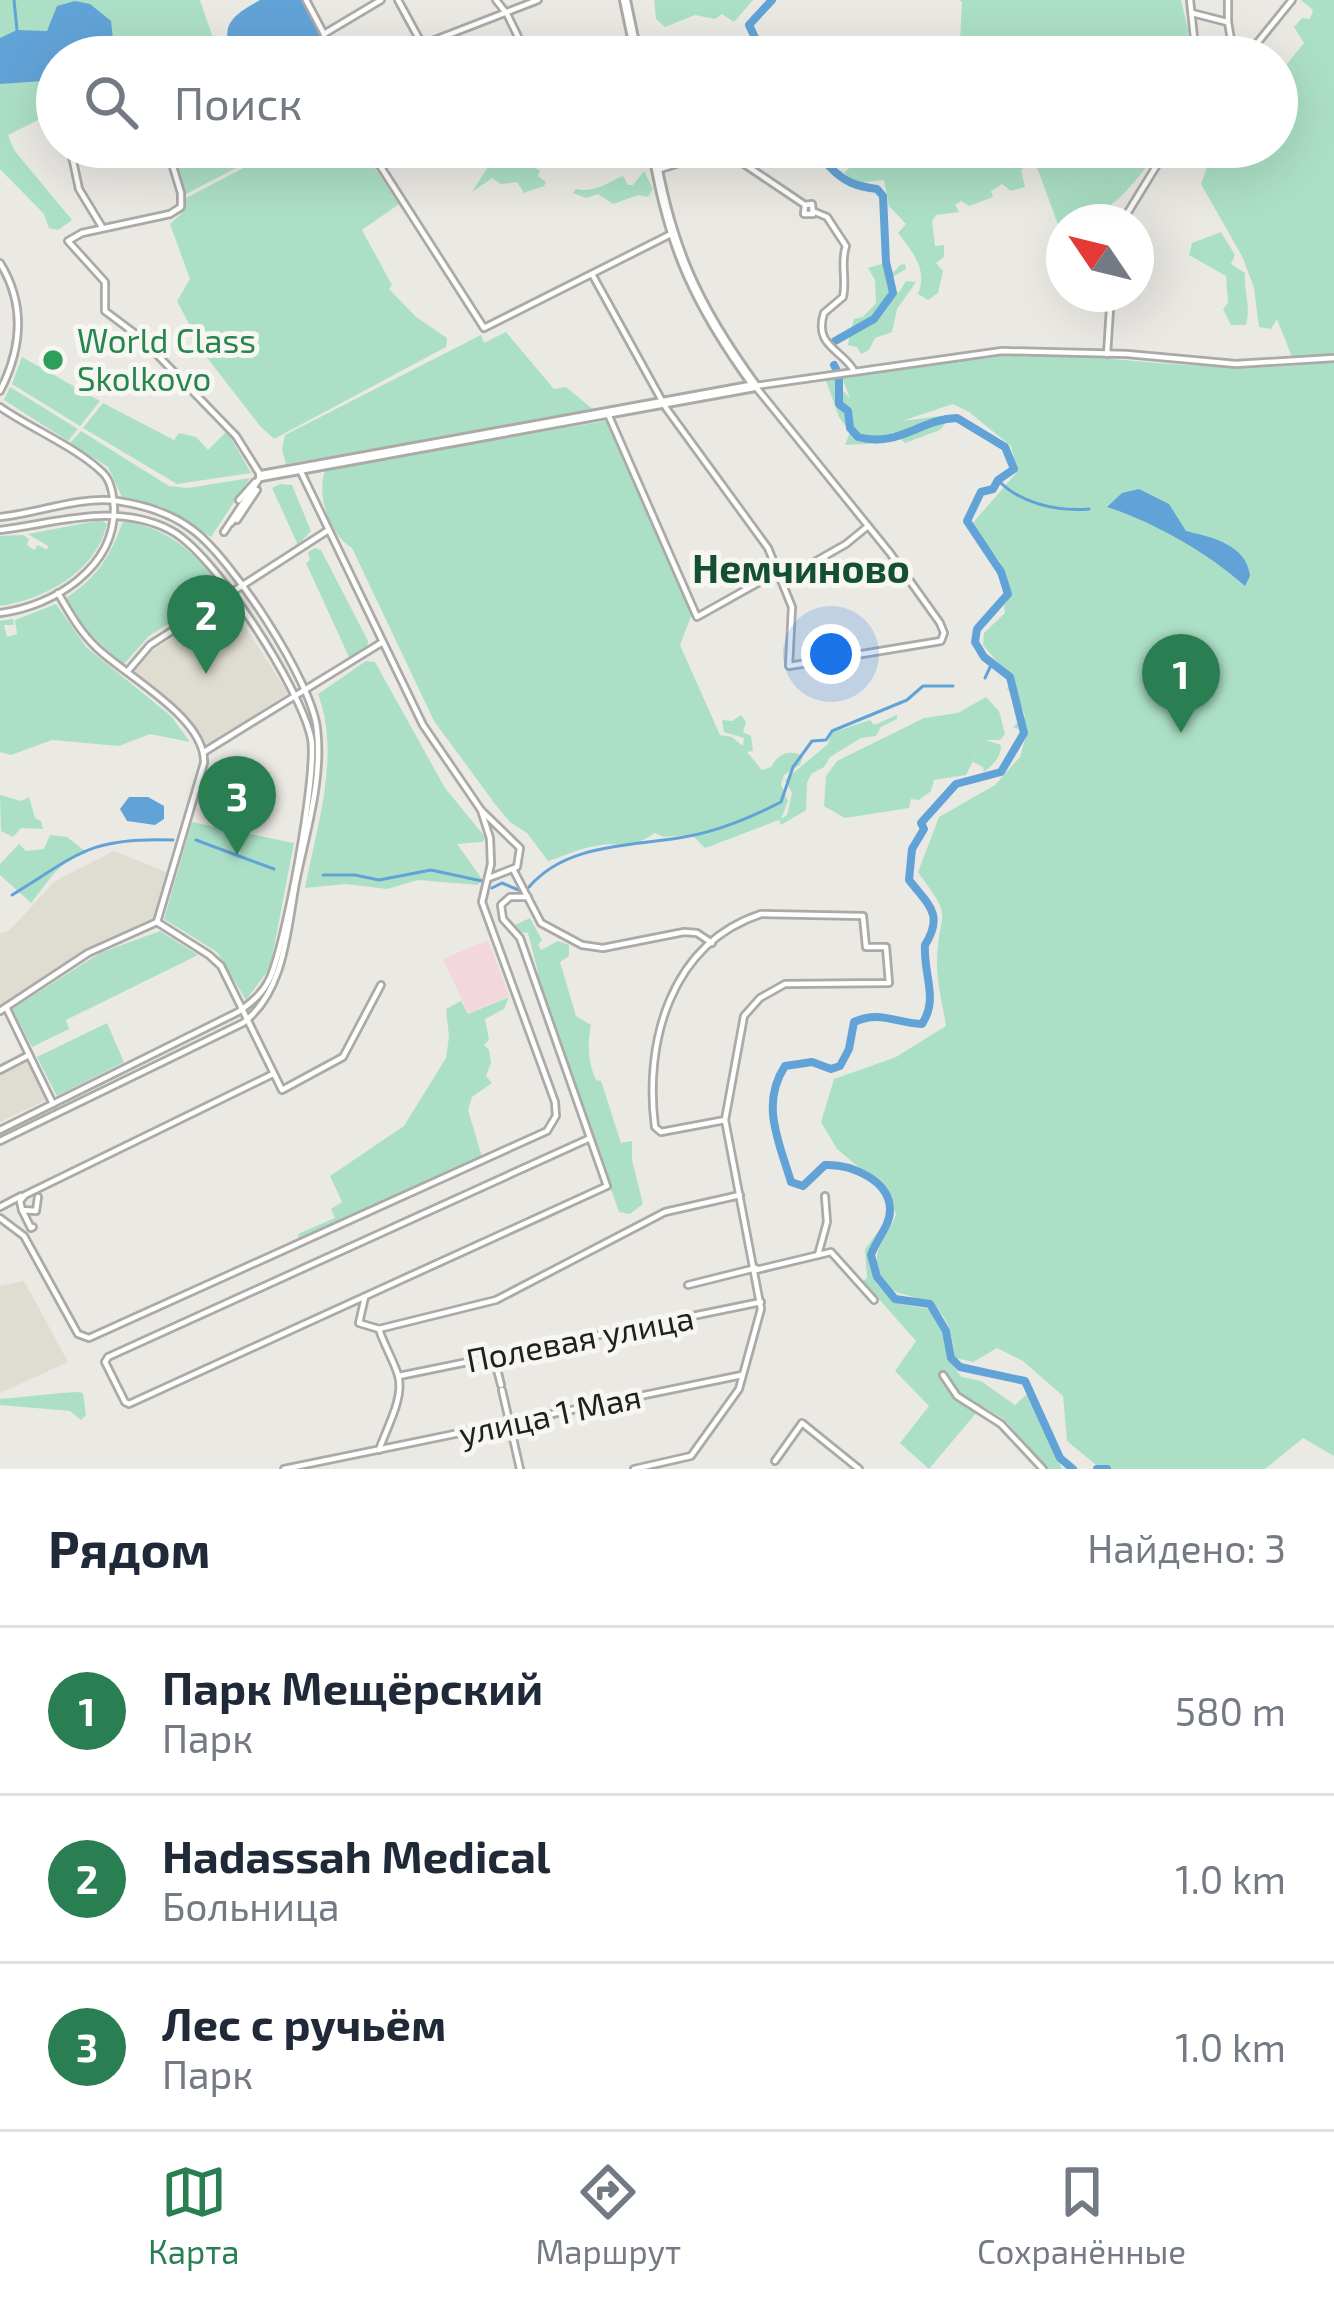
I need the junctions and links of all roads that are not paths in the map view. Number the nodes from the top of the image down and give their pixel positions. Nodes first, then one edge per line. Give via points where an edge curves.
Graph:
1 (306, 0) edge
2 (381, 0) edge
3 (398, 0) edge
4 (496, 0) edge
5 (538, 0) edge
6 (625, 0) edge
7 (1190, 0) edge
8 (1228, 0) edge
9 (1292, 0) edge
10 (1192, 13) junction
11 (507, 14) junction
12 (1228, 22) junction
13 (324, 34) joint
14 (418, 36) edge
15 (445, 36) edge
16 (518, 36) edge
17 (633, 36) edge
18 (1194, 36) edge
19 (1230, 36) edge
20 (1263, 36) edge
21 (74, 168) edge
22 (173, 168) edge
23 (380, 168) edge
24 (662, 168) edge
25 (752, 168) edge
26 (1155, 168) edge
27 (656, 170) joint
28 (1133, 204) edge
29 (102, 227) junction
30 (671, 234) junction
31 (0, 263) edge
32 (592, 274) junction
33 (1110, 312) edge
34 (1107, 354) junction
35 (1334, 358) edge
36 (849, 371) junction
37 (755, 386) junction
38 (0, 391) edge
39 (664, 404) junction
40 (0, 407) edge
41 (608, 414) junction
42 (298, 467) junction
43 (260, 478) junction
44 (113, 501) junction
45 (114, 514) junction
46 (0, 517) edge
47 (868, 526) junction
48 (0, 530) edge
49 (329, 530) junction
50 (212, 547) junction
51 (779, 571) junction
52 (783, 580) junction
53 (241, 586) junction
54 (58, 593) junction
55 (230, 593) junction
56 (0, 613) edge
57 (381, 643) junction
58 (127, 672) junction
59 (307, 689) junction
60 (296, 696) junction
61 (204, 752) junction
62 (481, 810) junction
63 (509, 839) junction
64 (491, 847) junction
65 (491, 864) junction
66 (513, 870) junction
67 (501, 871) junction
68 (488, 878) junction
69 (528, 897) junction
70 (157, 922) junction
71 (712, 943) junction
72 (381, 986) dead end
73 (3, 1009) edge
74 (242, 1009) junction
75 (248, 1020) junction
76 (29, 1055) junction
77 (127, 1068) junction
78 (0, 1070) edge
79 (274, 1074) junction
80 (132, 1079) junction
81 (53, 1104) junction
82 (724, 1120) junction
83 (0, 1130) edge
84 (588, 1139) junction
85 (3, 1141) edge
86 (25, 1195) junction
87 (740, 1196) junction
88 (825, 1196) dead end
89 (38, 1197) dead end
90 (2, 1206) edge
91 (38, 1208) junction
92 (22, 1209) junction
93 (0, 1218) edge
94 (818, 1255) junction
95 (756, 1269) junction
96 (688, 1285) dead end
97 (365, 1297) junction
98 (874, 1300) dead end
99 (761, 1302) junction
100 (380, 1329) junction
101 (494, 1357) junction
102 (745, 1375) junction
103 (943, 1375) dead end
104 (399, 1376) junction
105 (510, 1423) junction
106 (379, 1450) junction
107 (775, 1461) dead end
108 (284, 1469) edge
109 (520, 1469) edge
110 (634, 1469) edge
111 (859, 1469) edge
112 (1043, 1469) edge

1 - 13 street
2 - 13 street
3 - 14 street
4 - 11 street
5 - 11 street
6 - 17 street
7 - 10 street
8 - 12 street
9 - 20 street
10 - 12 street
10 - 18 street
11 - 15 street
11 - 16 street
12 - 19 street
21 - 29 street
22 - 29 street via 181,207
23 - 32 street via 484,328
24 - 27 street
25 - 36 street via 814,205 846,246 843,298 824,313 820,333 850,362
26 - 28 street
27 - 30 street
29 - 43 street via 68,241 105,283 105,311 236,436
30 - 32 street
30 - 37 street via 702,308
31 - 38 street via 19,329
32 - 39 street
33 - 34 street
34 - 35 street via 1236,364
34 - 36 street via 1002,351
36 - 37 street
37 - 39 street
37 - 47 street
39 - 41 street
39 - 51 street
40 - 44 street via 100,471
41 - 42 street
41 - 51 street via 697,616
42 - 43 street
42 - 49 street
43 - 50 street
44 - 45 street
44 - 46 street
44 - 50 street via 169,515
45 - 48 street
45 - 54 street via 100,558
45 - 55 street via 176,533
47 - 52 street
47 - 52 street via 940,622 940,640 789,666 793,616
49 - 53 street
49 - 57 street
50 - 53 street
51 - 52 street
53 - 55 street
53 - 59 street
54 - 56 street
54 - 58 street via 91,642
55 - 58 street via 150,645
55 - 60 street
57 - 59 street
57 - 62 street via 423,725
58 - 61 street via 175,711
59 - 60 street
59 - 75 street via 318,748 313,801 278,970
60 - 61 street
60 - 74 street via 310,736 312,778 275,965
61 - 70 street
62 - 63 street
62 - 64 street
63 - 64 street
63 - 66 street via 522,853
64 - 65 street
65 - 67 street
65 - 68 street
66 - 67 street
66 - 69 street
67 - 68 street
68 - 93 street via 482,902 555,1102 547,1131 84,1338 24,1236
69 - 71 street via 542,923 589,947 684,932
69 - 84 street via 510,897 501,911 520,938
70 - 73 street via 88,952
70 - 74 street via 216,959
71 - 82 street via 658,1025 651,1097 656,1131
71 - 82 street via 761,914 863,916 866,947 886,947 889,983 785,984 760,998 736,1042
72 - 79 street via 339,1061 282,1090
73 - 76 street
74 - 75 street
74 - 77 street
75 - 79 street
75 - 80 street
76 - 78 street
76 - 81 street
77 - 80 street
77 - 81 street
79 - 86 street
80 - 85 street
81 - 83 street
82 - 87 street
84 - 97 street via 605,1188
84 - 97 street via 106,1362 129,1404
86 - 90 street
86 - 92 street
87 - 95 street
87 - 100 street via 665,1213 496,1300
88 - 94 street
89 - 91 street
90 - 92 street
91 - 92 street
91 - 92 street via 31,1228
94 - 95 street
94 - 98 street via 835,1253
95 - 96 street
95 - 99 street
97 - 100 street via 358,1323
99 - 101 street, Полевая улица
99 - 102 street
100 - 104 street
101 - 104 street, Полевая улица
101 - 105 street
102 - 105 street, улица 1 Мая
102 - 110 street via 691,1456
103 - 112 street via 956,1396 997,1420
104 - 106 street
105 - 106 street, улица 1 Мая
105 - 109 street
106 - 108 street, улица 1 Мая
107 - 111 street via 802,1423

